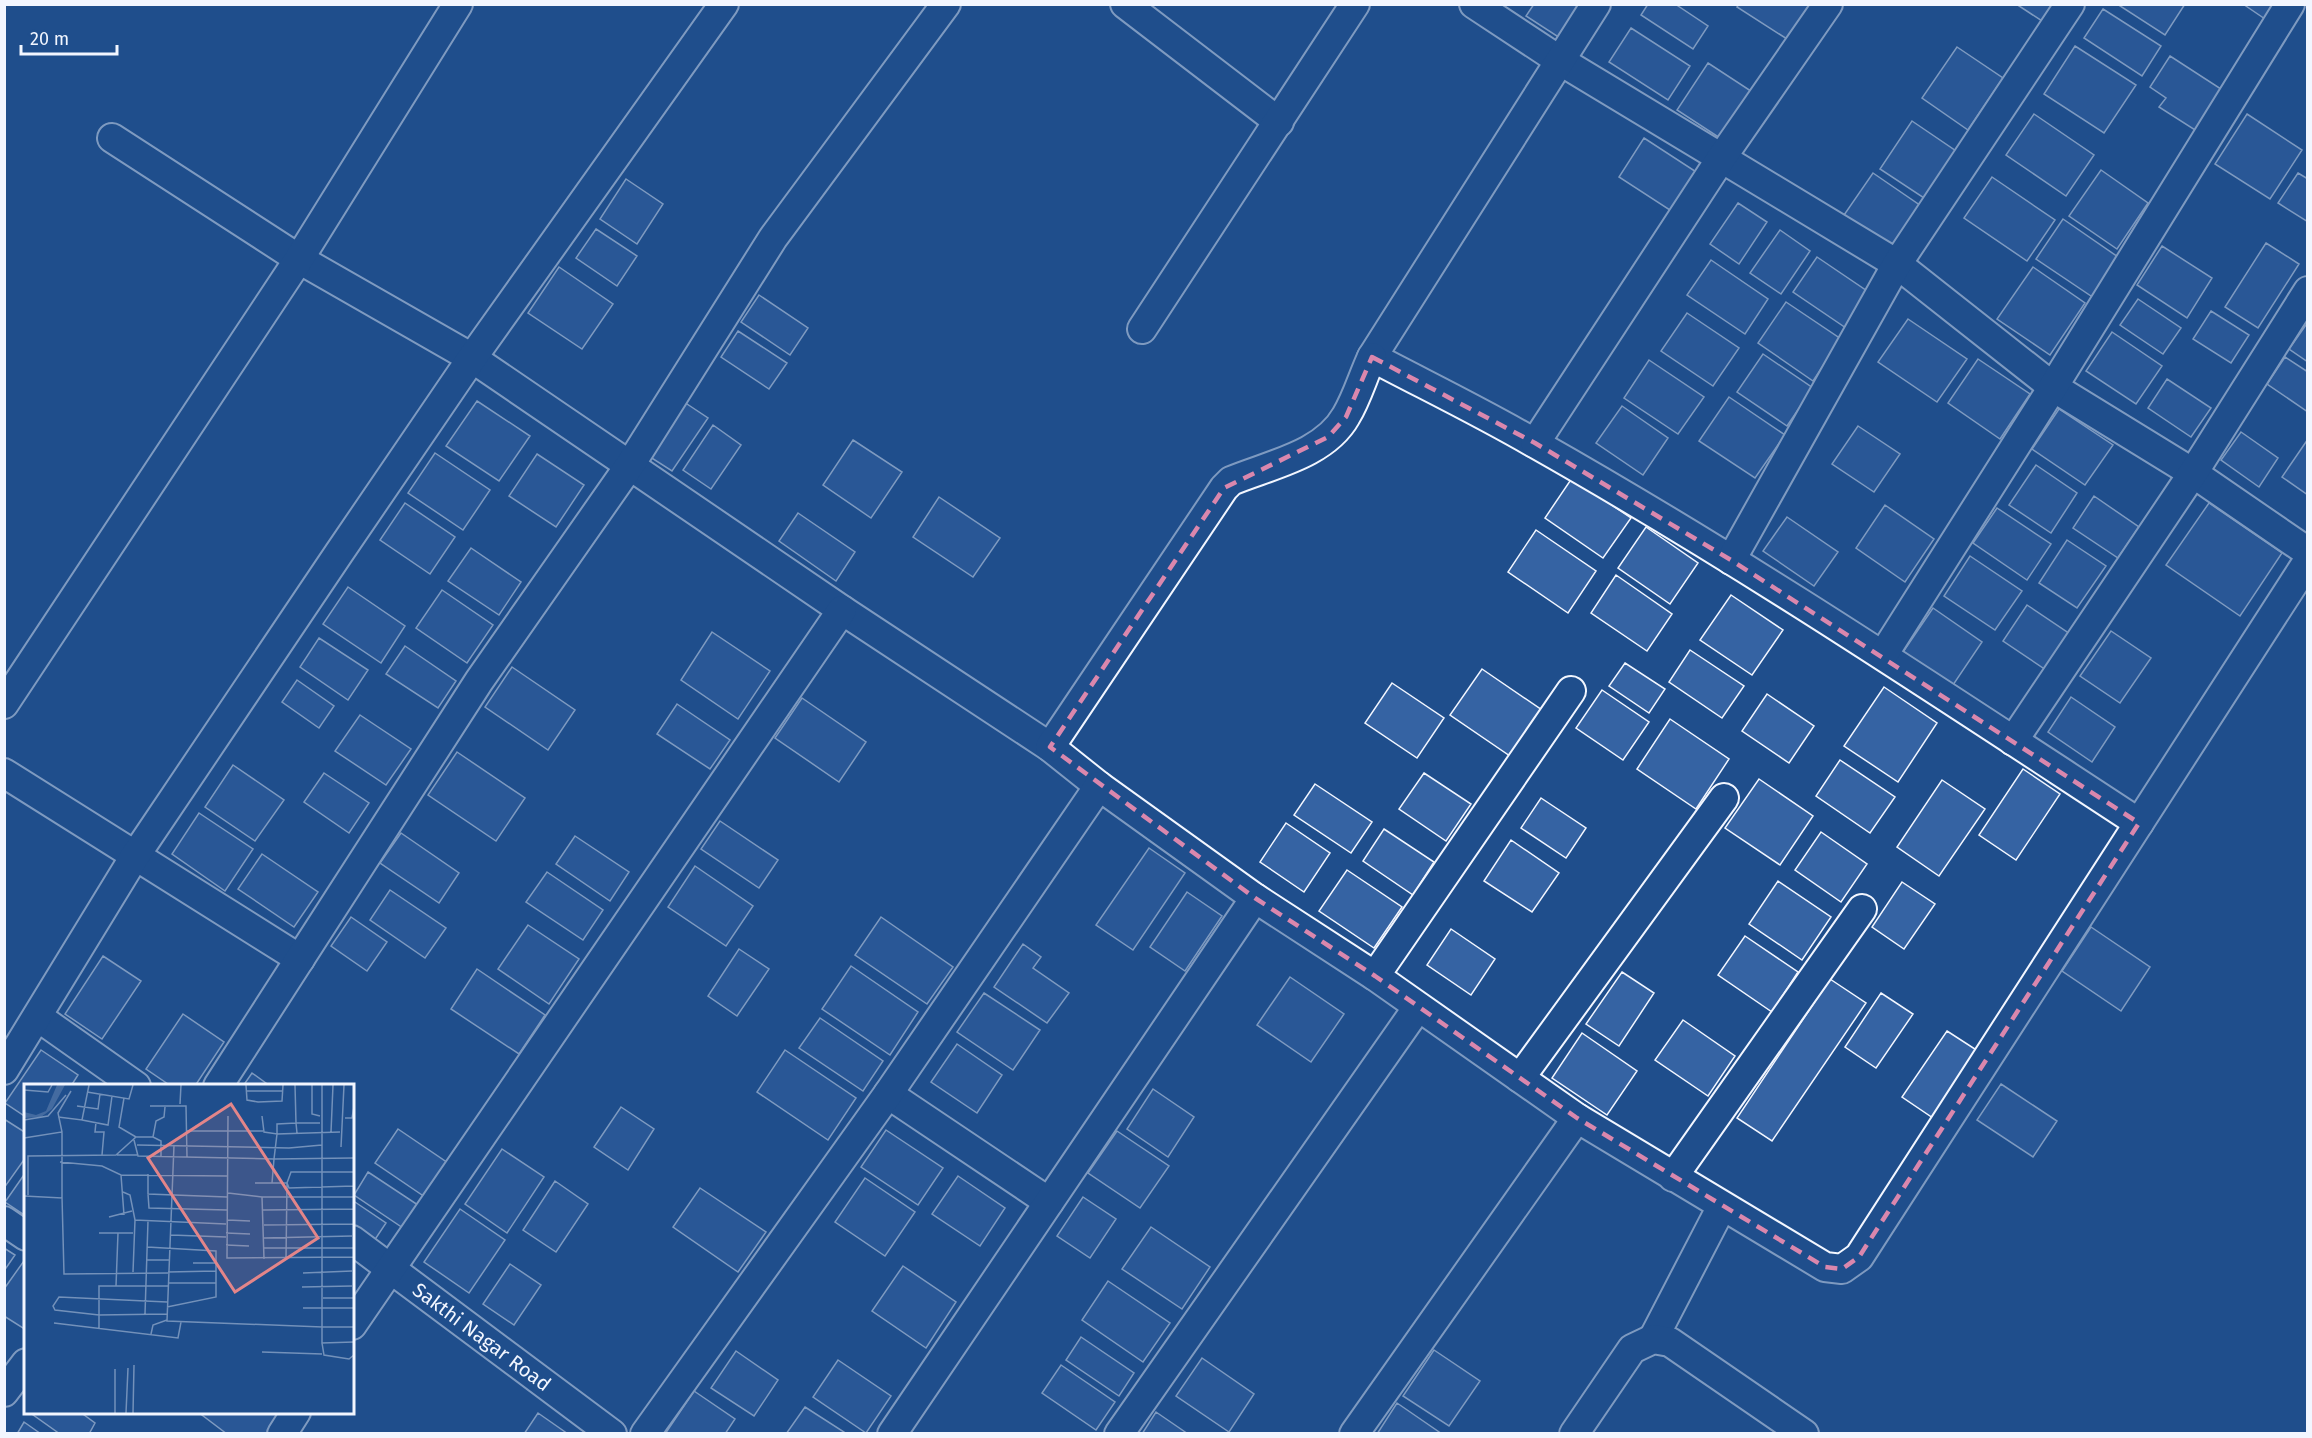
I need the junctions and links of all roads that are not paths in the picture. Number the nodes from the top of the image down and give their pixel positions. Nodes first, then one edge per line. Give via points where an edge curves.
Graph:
1 (458, 4) edge
2 (724, 4) edge
3 (946, 4) edge
4 (1125, 4) edge
5 (1355, 4) edge
6 (1474, 4) edge
7 (1596, 4) edge
8 (1828, 4) edge
9 (2070, 4) edge
10 (2290, 4) edge
11 (1558, 60) junction
12 (1279, 122) junction
13 (112, 138) dead end
14 (1722, 157) junction
15 (299, 259) junction
16 (1898, 264) junction
17 (2307, 291) edge
18 (1142, 329) dead end
19 (1372, 357) junction
20 (472, 358) junction
21 (2053, 387) junction
22 (1535, 443) junction
23 (630, 465) junction
24 (2193, 473) junction
25 (2307, 552) edge
26 (1731, 560) junction
27 (2307, 561) edge
28 (842, 610) junction
29 (1883, 655) junction
30 (1571, 691) dead end
31 (4, 704) edge
32 (2013, 741) junction
33 (1050, 747) junction
34 (4, 773) edge
35 (1099, 786) junction
36 (1724, 798) dead end
37 (2139, 823) junction
38 (135, 856) junction
39 (1255, 898) junction
40 (1862, 909) dead end
41 (300, 959) junction
42 (1375, 975) junction
43 (1418, 1007) junction
44 (38, 1017) junction
45 (4, 1070) edge
46 (1520, 1078) junction
47 (133, 1084) edge
48 (219, 1084) edge
49 (888, 1094) junction
50 (1576, 1118) junction
51 (1673, 1177) junction
52 (1048, 1202) junction
53 (1722, 1206) junction
54 (4, 1221) edge
55 (24, 1235) edge
56 (354, 1241) edge
57 (390, 1268) junction
58 (354, 1322) edge
59 (1653, 1339) junction
60 (24, 1366) edge
61 (4, 1392) edge
62 (295, 1414) edge
63 (282, 1434) edge
64 (612, 1434) edge
65 (645, 1434) edge
66 (892, 1434) edge
67 (1119, 1434) edge
68 (1354, 1434) edge
69 (1574, 1434) edge
70 (1804, 1434) edge

1 - 15 street
2 - 20 street
3 - 23 street via 773,237
4 - 12 street
5 - 12 street
6 - 11 street
7 - 11 street
8 - 14 street
9 - 16 street
10 - 21 street
11 - 14 street
11 - 19 street
12 - 18 street
13 - 15 street
14 - 16 street
14 - 22 street
15 - 20 street
15 - 31 street
16 - 21 street
16 - 26 street
17 - 24 street
19 - 22 street
19 - 33 street via 1346,417 1328,437 1224,488
20 - 23 street
20 - 38 street
21 - 24 street
21 - 29 street
22 - 26 street
23 - 28 street
23 - 41 street via 479,681
24 - 25 street
24 - 32 street
26 - 29 street
27 - 37 street
28 - 33 street
28 - 57 street
29 - 32 street
30 - 42 street
32 - 37 street
33 - 35 street
34 - 38 street
35 - 39 street
35 - 49 street
36 - 46 street
37 - 53 street via 1859,1257 1842,1269 1824,1267
38 - 41 street
38 - 44 street
39 - 42 street
39 - 52 street
40 - 51 street
41 - 48 street
42 - 43 street
43 - 46 street
43 - 67 street
44 - 45 street
44 - 47 street
46 - 50 street
49 - 52 street
49 - 65 street
50 - 51 street
50 - 68 street
51 - 53 street
52 - 66 street
53 - 59 street
54 - 55 street
56 - 57 street, Sakthi Nagar Road
57 - 58 street
57 - 64 street, Sakthi Nagar Road
59 - 69 street via 1632,1349
59 - 70 street via 1670,1342
60 - 61 street
62 - 63 street

